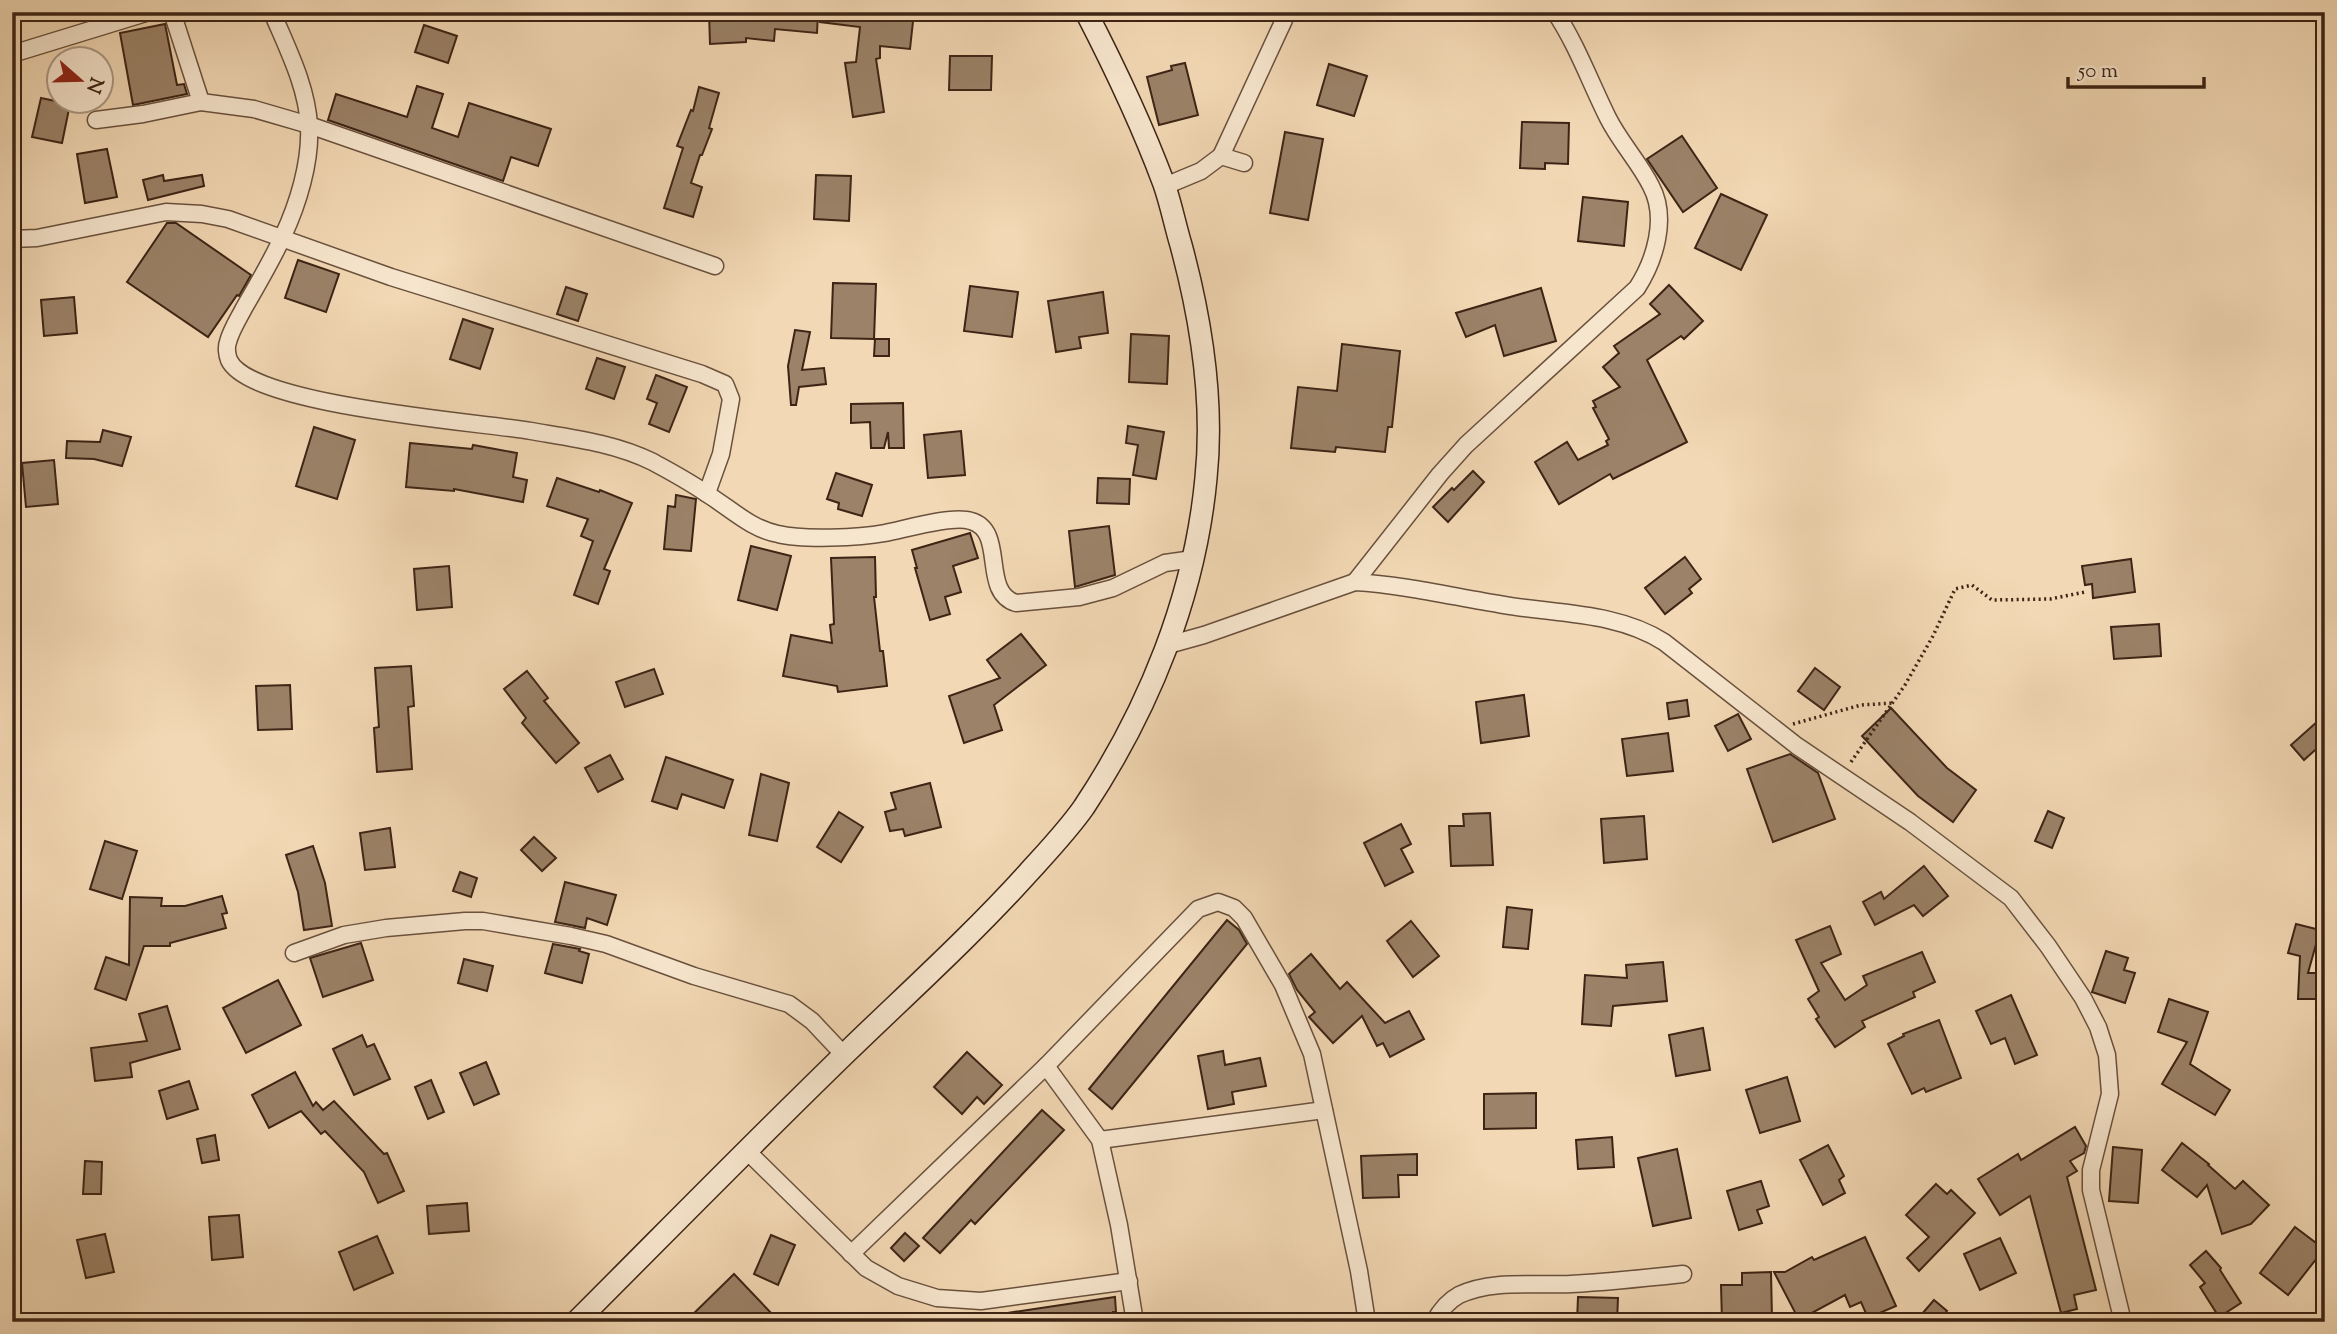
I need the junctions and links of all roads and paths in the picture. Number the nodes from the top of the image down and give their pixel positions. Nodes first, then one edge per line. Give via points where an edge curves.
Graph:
1 (149, 12) edge
2 (172, 12) edge
3 (272, 12) edge
4 (1086, 12) edge
5 (1555, 12) edge
6 (1284, 20) dead end
7 (12, 54) edge
8 (201, 102) junction
9 (96, 120) dead end
10 (309, 125) junction
11 (1221, 156) junction
12 (1244, 163) dead end
13 (1165, 186) junction
14 (282, 238) junction
15 (12, 239) edge
16 (715, 266) dead end
17 (707, 493) junction
18 (1194, 559) junction
19 (1355, 582) junction
20 (2085, 592) dead end
21 (1168, 645) junction
22 (1894, 703) junction
23 (1775, 729) junction
24 (1842, 775) junction
25 (294, 953) dead end
26 (844, 1055) junction
27 (1046, 1066) junction
28 (1324, 1110) junction
29 (1100, 1140) junction
30 (746, 1150) junction
31 (851, 1254) junction
32 (1683, 1274) dead end
33 (1129, 1280) junction
34 (576, 1322) edge
35 (1135, 1322) edge
36 (1367, 1322) edge
37 (1433, 1322) edge
38 (2123, 1322) edge

1 - 7 street
2 - 8 street
3 - 10 street via 300,83
4 - 13 street via 1119,76
5 - 19 street via 1609,120 1653,188 1657,244 1650,269 1637,288 1466,445
6 - 11 street
8 - 9 street
8 - 10 street via 254,109
10 - 14 street via 295,208
10 - 16 street
11 - 12 street
11 - 13 street via 1201,171
13 - 18 street via 1202,344 1206,477
14 - 15 street via 228,219 166,212
14 - 17 street via 726,384 731,398 721,454
14 - 17 street via 227,342 230,362 238,372 298,394 389,414 498,425 599,443 651,461
17 - 18 street via 767,532 791,536 860,536 955,520 975,522 986,533 999,589 1016,603 1090,594 1165,563
18 - 21 street
19 - 21 street
19 - 23 street via 1628,625 1664,642
20 - 22 path via 2050,599 1992,600 1972,585 1955,589
21 - 26 street via 1137,715 1083,807 1056,842 987,918
22 - 23 path via 1861,705
22 - 24 path
23 - 24 street
24 - 38 street via 2011,898 2048,946 2098,1027 2110,1094 2091,1170 2091,1190
25 - 26 street via 365,931 465,921 571,936 789,1004
26 - 30 street
27 - 28 street via 1198,909 1218,902 1244,918 1283,985 1312,1054
27 - 29 street
27 - 31 street
28 - 29 street
28 - 36 street
29 - 33 street
30 - 31 street
30 - 34 street
31 - 33 street via 898,1286 957,1300 1034,1295
32 - 37 street via 1487,1288 1449,1302
33 - 35 street

